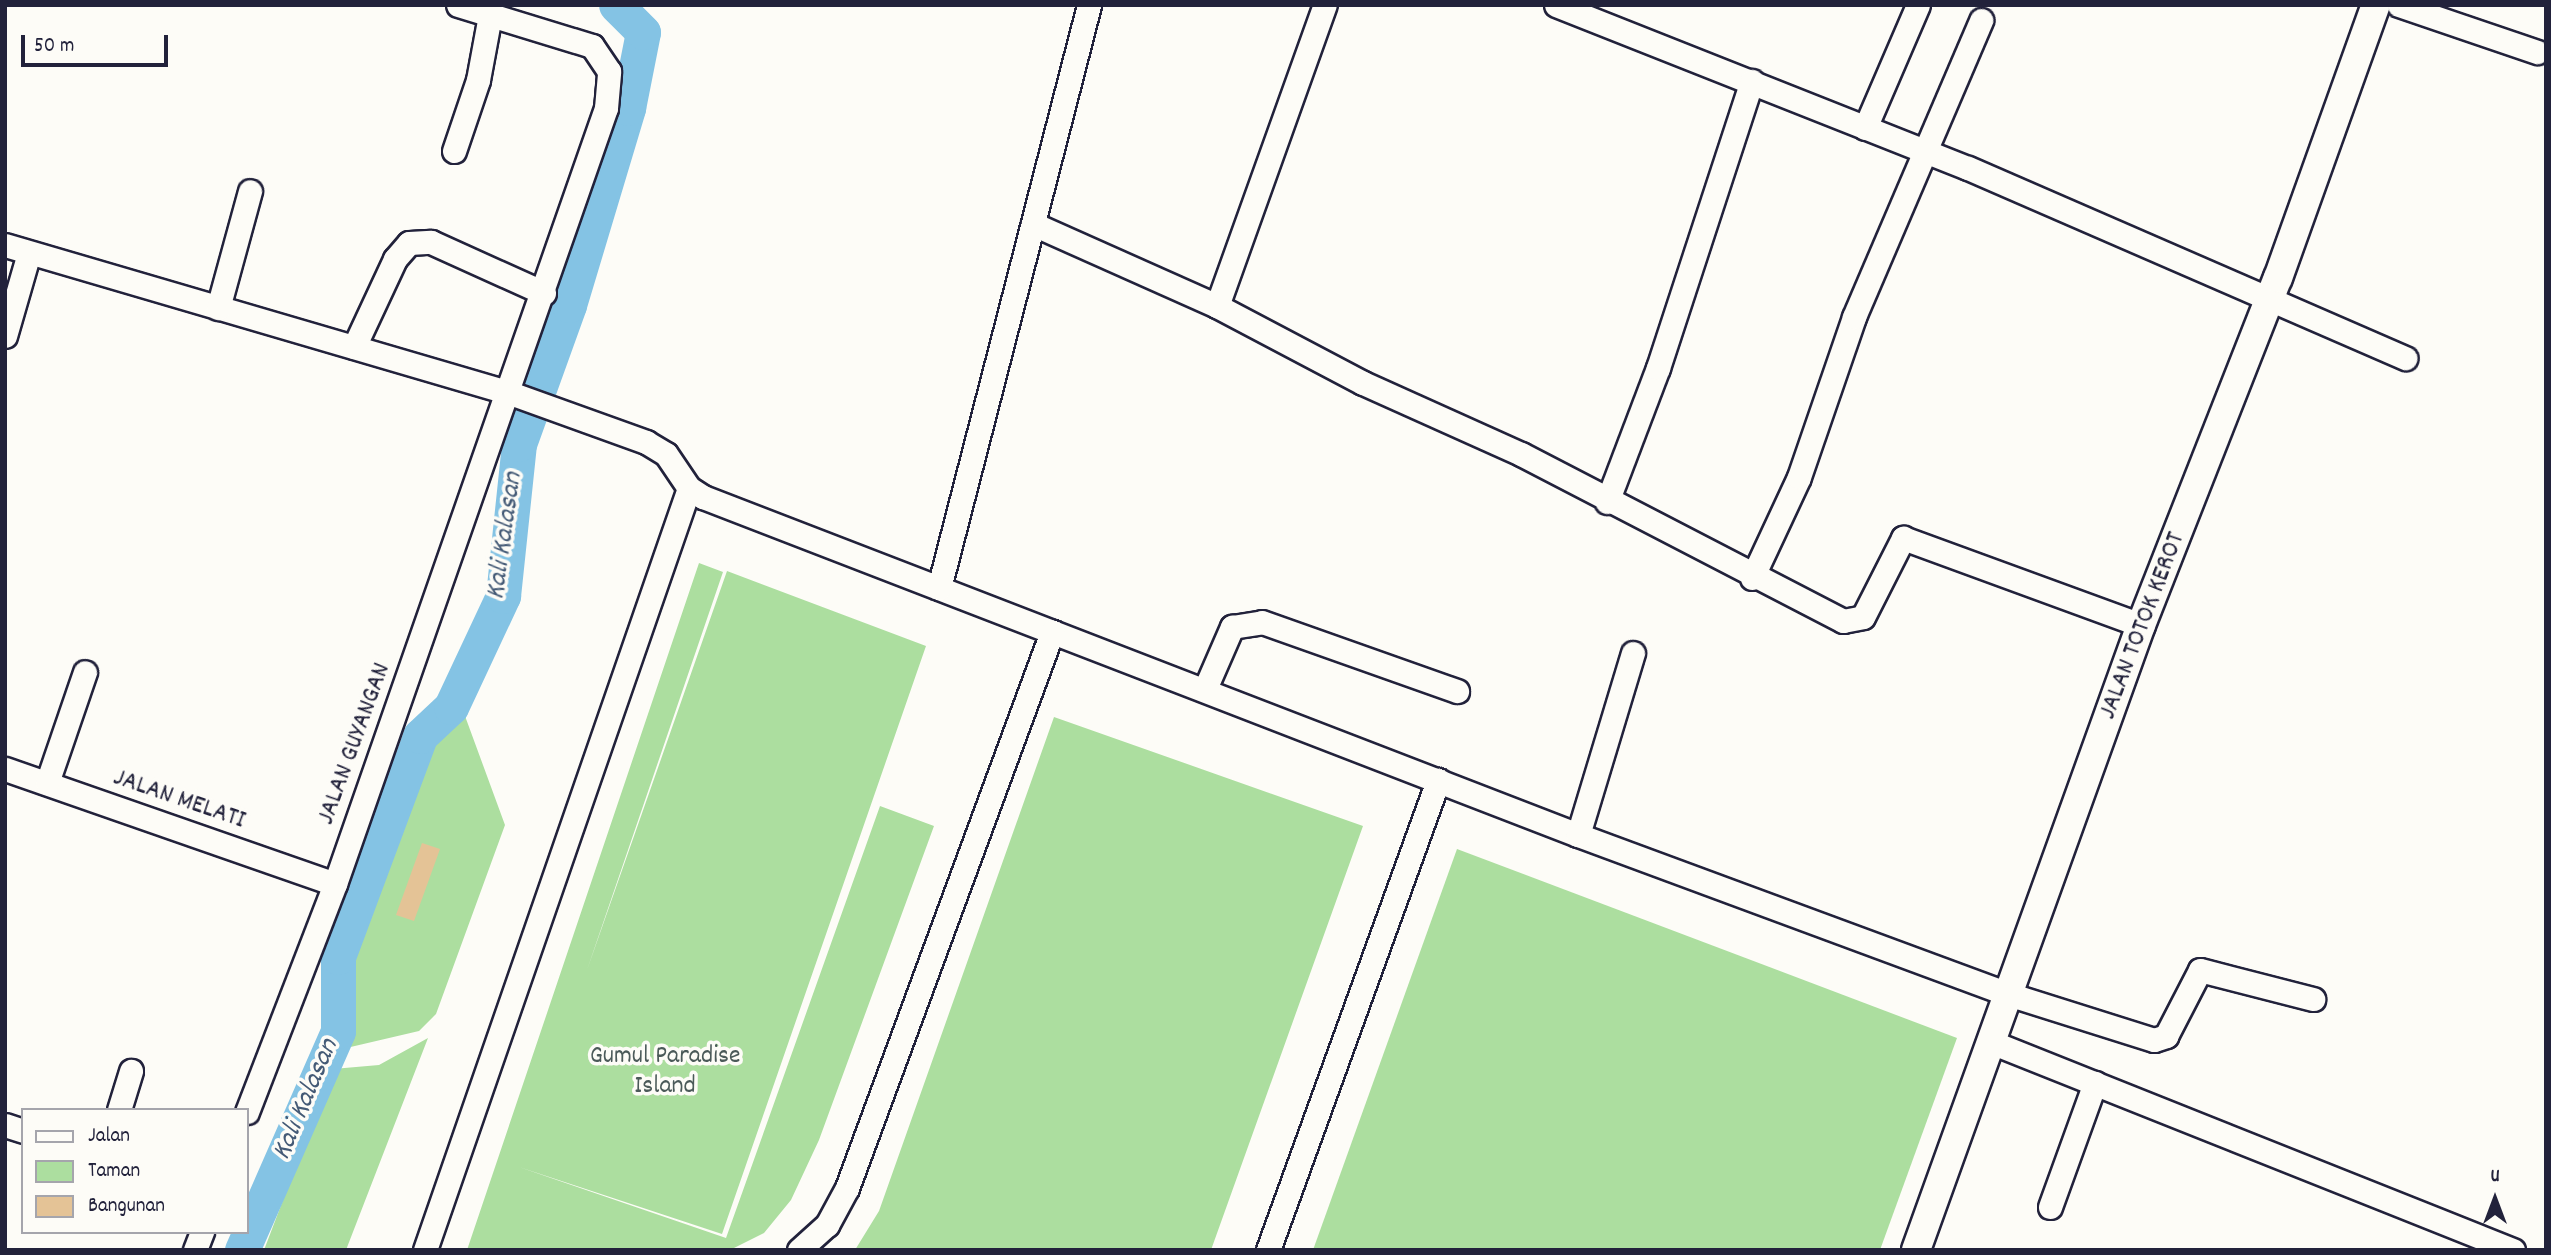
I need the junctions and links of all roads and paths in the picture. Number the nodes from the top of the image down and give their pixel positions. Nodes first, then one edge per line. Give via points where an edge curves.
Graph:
1 (458, 5) edge
2 (1089, 5) edge
3 (1325, 5) edge
4 (1556, 5) edge
5 (1918, 5) edge
6 (2376, 5) edge
7 (2399, 5) edge
8 (490, 15) junction
9 (1981, 20) dead end
10 (2537, 52) dead end
11 (1752, 81) junction
12 (1865, 128) junction
13 (454, 151) dead end
14 (1927, 152) junction
15 (250, 191) dead end
16 (1033, 224) junction
17 (5, 245) edge
18 (29, 253) junction
19 (544, 293) junction
20 (2270, 296) junction
21 (1217, 306) junction
22 (218, 308) junction
23 (5, 336) edge
24 (354, 348) junction
25 (2405, 358) dead end
26 (517, 395) junction
27 (690, 488) junction
28 (1608, 502) junction
29 (1752, 578) junction
30 (939, 588) junction
31 (2141, 625) junction
32 (1052, 632) junction
33 (1633, 653) dead end
34 (85, 671) dead end
35 (1205, 689) junction
36 (1457, 691) dead end
37 (5, 769) edge
38 (1438, 780) junction
39 (47, 783) junction
40 (1578, 835) junction
41 (335, 884) junction
42 (2008, 994) junction
43 (2313, 999) dead end
44 (1991, 1042) junction
45 (131, 1071) dead end
46 (2095, 1083) junction
47 (120, 1108) edge
48 (248, 1109) edge
49 (2050, 1207) dead end
50 (425, 1250) edge
51 (799, 1250) edge
52 (1268, 1250) edge
53 (1916, 1250) edge
54 (2513, 1250) edge

1 - 8 street, JALAN GUYANGAN
2 - 16 street
3 - 21 street
4 - 11 street
5 - 12 street
6 - 20 main road, JALAN TOTOK KEROT
7 - 10 street
8 - 13 street via 478,80
8 - 19 street, JALAN GUYANGAN via 581,40 602,56 609,72 606,108
9 - 14 street
11 - 12 street
11 - 28 street via 1658,368
12 - 14 street
14 - 20 street
14 - 29 street via 1854,317 1799,477
15 - 22 street
16 - 21 street
16 - 30 street
17 - 18 street
18 - 22 street
18 - 23 street
19 - 24 street via 431,242 409,243 395,259
19 - 26 street, JALAN GUYANGAN
20 - 25 street
20 - 31 main road, JALAN TOTOK KEROT
21 - 28 street
22 - 24 street
24 - 26 street
26 - 27 street via 666,454
26 - 41 street, JALAN GUYANGAN
27 - 30 street
27 - 50 street
28 - 29 street
29 - 31 street via 1854,622 1863,617 1903,538
30 - 32 street
31 - 42 main road, JALAN TOTOK KEROT
32 - 35 street
32 - 51 street via 847,1188 827,1225
33 - 40 street
34 - 39 street
35 - 36 street via 1232,627 1262,622
35 - 38 street
37 - 39 street, JALAN MELATI
38 - 40 street
38 - 52 street
39 - 41 street, JALAN MELATI
40 - 42 street
41 - 48 street, JALAN GUYANGAN
42 - 43 street via 2154,1040 2166,1036 2200,970
42 - 44 main road, JALAN TOTOK KEROT
44 - 46 street
44 - 53 main road, JALAN TOTOK KEROT
45 - 47 street
46 - 49 street
46 - 54 street

